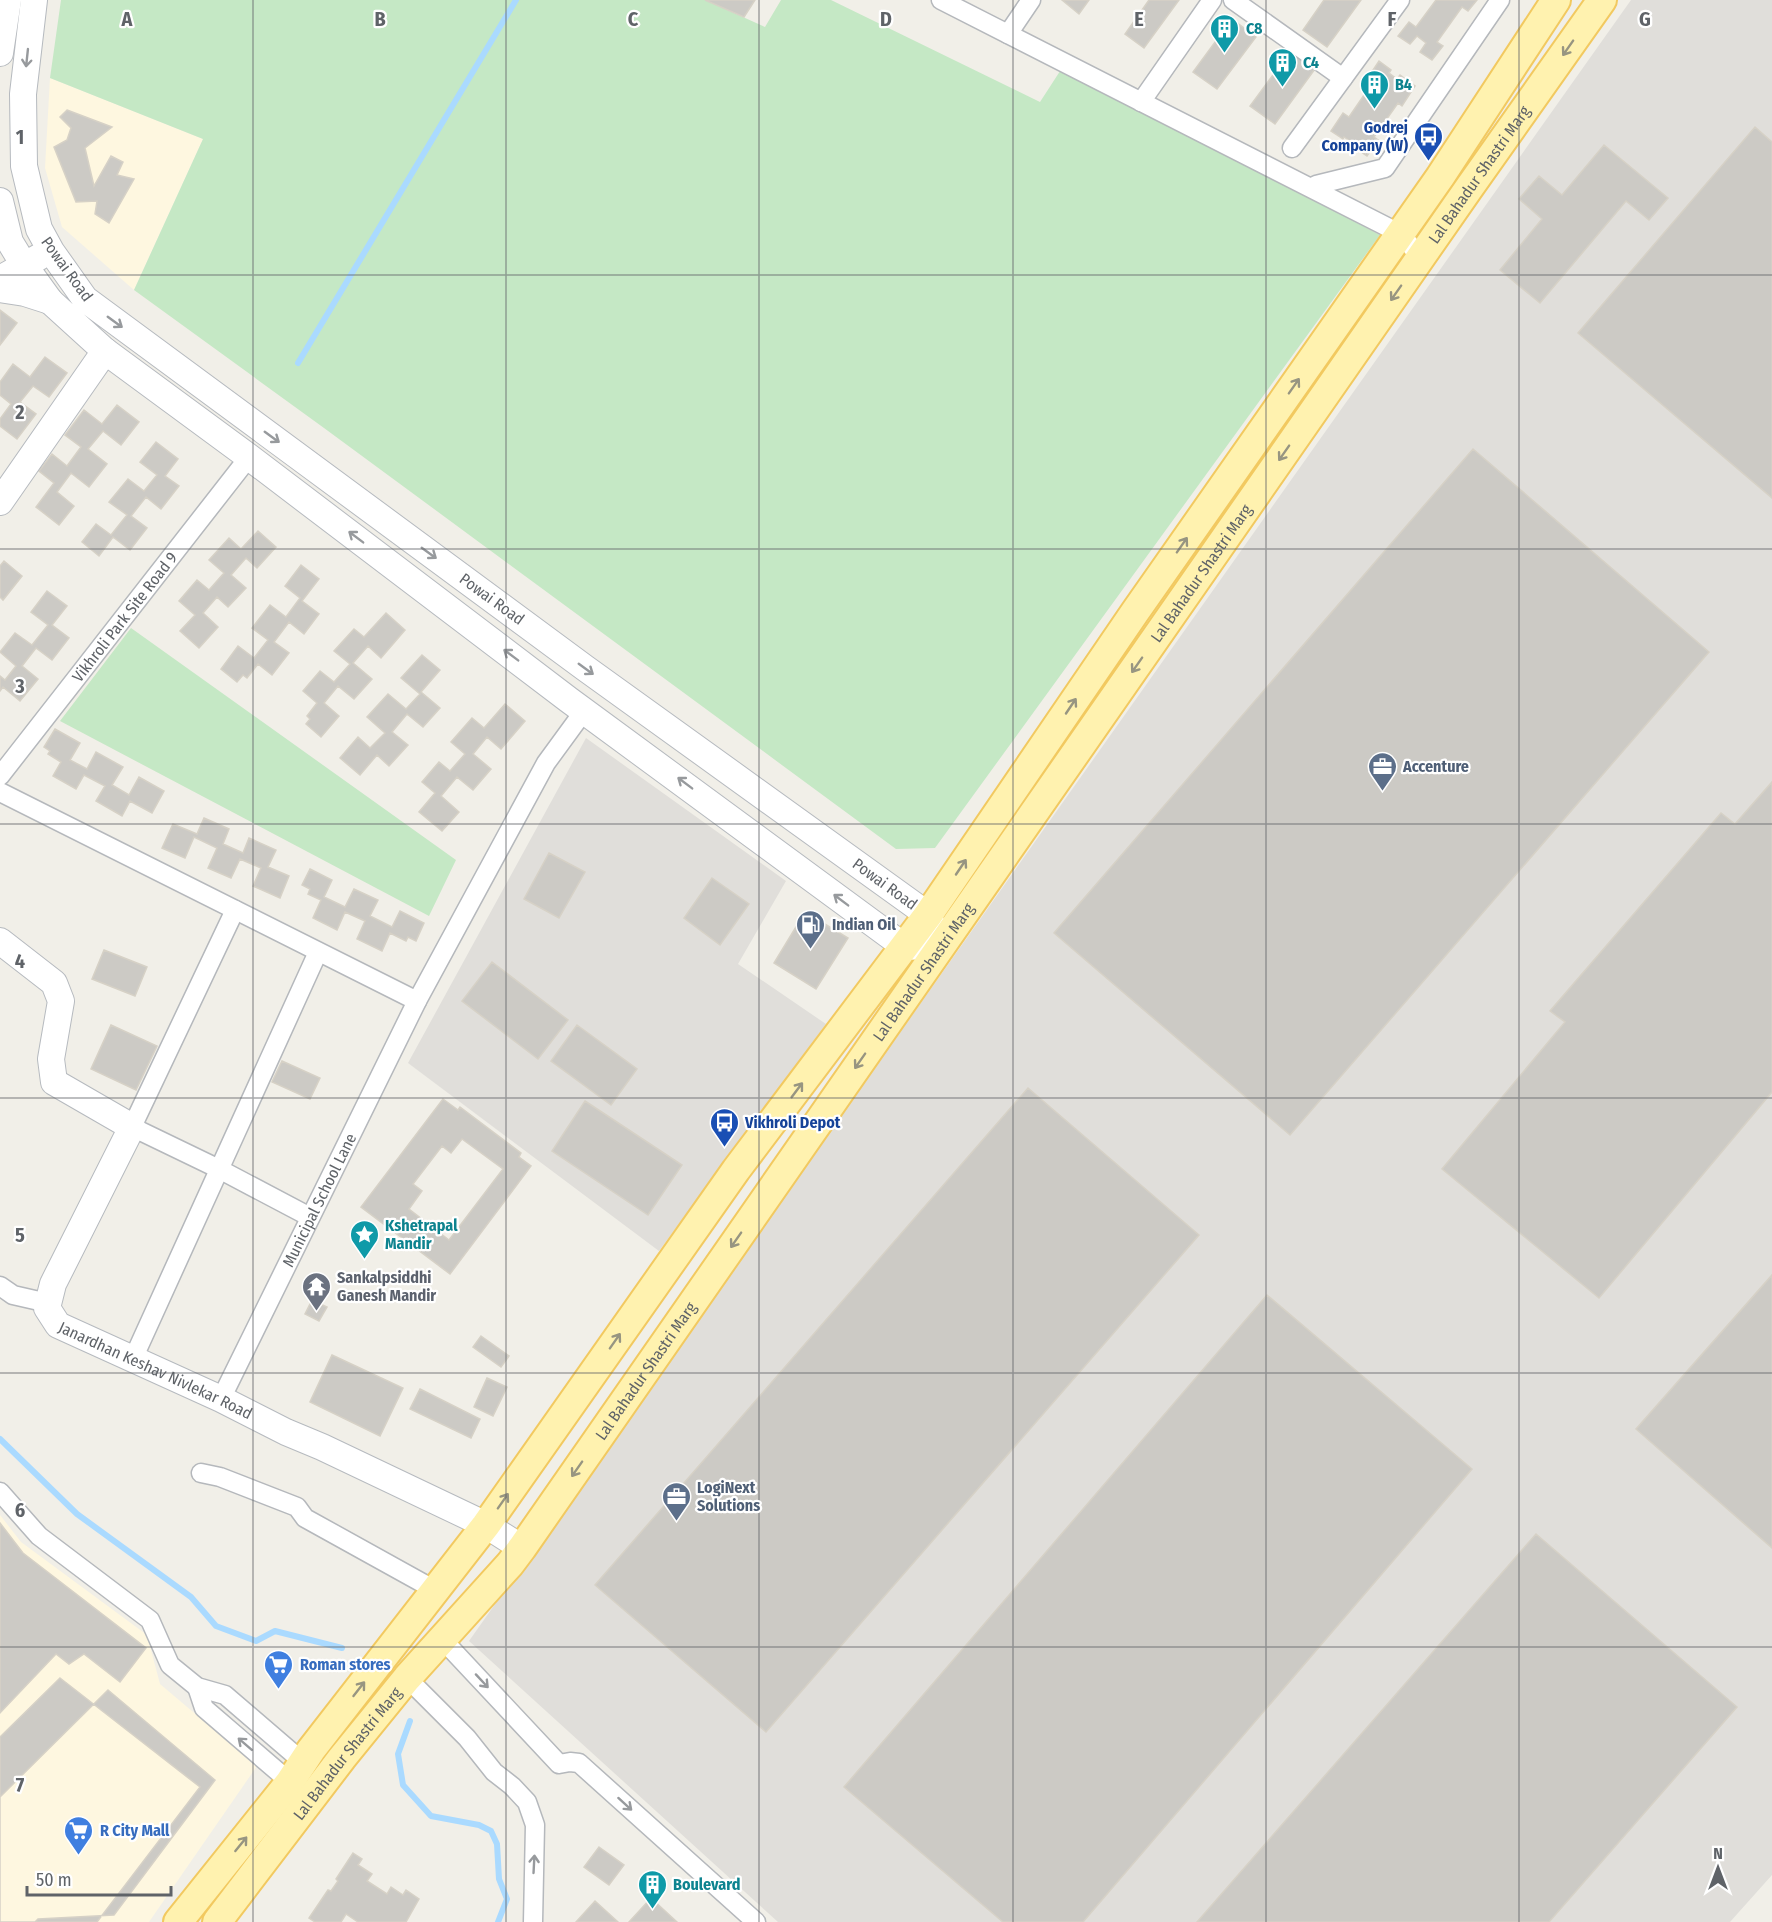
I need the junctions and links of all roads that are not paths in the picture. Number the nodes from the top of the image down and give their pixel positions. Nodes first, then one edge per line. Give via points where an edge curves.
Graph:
1 (8, 0) edge
2 (34, 0) edge
3 (941, 0) edge
4 (1030, 0) edge
5 (1212, 0) edge
6 (1233, 0) edge
7 (1400, 0) edge
8 (1500, 0) edge
9 (1556, 0) edge
10 (1602, 0) edge
11 (1008, 34) junction
12 (0, 53) edge
13 (1343, 78) junction
14 (1141, 102) junction
15 (1292, 148) dead end
16 (1316, 185) dead end
17 (0, 201) edge
18 (1401, 234) junction
19 (45, 240) junction
20 (5, 246) edge
21 (1420, 257) junction
22 (24, 265) junction
23 (0, 279) edge
24 (0, 289) edge
25 (50, 301) junction
26 (105, 351) junction
27 (249, 457) junction
28 (0, 502) edge
29 (584, 711) junction
30 (0, 776) edge
31 (0, 792) edge
32 (235, 910) junction
33 (928, 915) junction
34 (0, 941) edge
35 (941, 945) junction
36 (905, 947) junction
37 (318, 952) junction
38 (417, 1001) junction
39 (132, 1126) junction
40 (219, 1169) junction
41 (736, 1170) junction
42 (769, 1192) junction
43 (310, 1217) junction
44 (0, 1286) edge
45 (48, 1303) junction
46 (133, 1359) junction
47 (221, 1399) junction
48 (201, 1473) dead end
49 (0, 1492) edge
50 (486, 1525) junction
51 (522, 1548) junction
52 (435, 1590) junction
53 (442, 1639) junction
54 (407, 1678) junction
55 (296, 1772) junction
56 (178, 1922) edge
57 (217, 1922) edge
58 (533, 1922) edge
59 (756, 1922) edge

1 - 12 main road
2 -> 19 main road, Powai Road via 23,94 24,166
3 - 11 street
4 - 11 street
5 - 14 street
6 - 13 street
7 - 13 street
8 - 16 street via 1386,168
9 - 18 main road, Lal Bahadur Shastri Marg
10 -> 21 main road, Lal Bahadur Shastri Marg
11 - 14 street
13 - 15 street
14 - 18 street
17 - 20 main road, Powai Road
18 - 21 street
33 -> 18 main road, Lal Bahadur Shastri Marg
19 - 20 main road
19 - 22 main road
19 -> 33 main road, Powai Road via 85,299
20 - 22 main road, Powai Road
21 -> 35 main road, Lal Bahadur Shastri Marg
22 - 23 main road
22 - 25 main road, Powai Road
24 - 25 main road
25 - 26 main road, Powai Road
26 - 27 main road, Powai Road
26 - 28 main road
29 -> 27 main road, Powai Road
27 - 30 street, Vikhroli Park Site Road 9
36 -> 29 main road, Powai Road
29 - 38 street, Municipal School Lane via 546,763
31 - 32 street
32 - 37 street
32 - 39 street
33 - 35 main road, Powai Road
33 - 36 main road, Lal Bahadur Shastri Marg
34 - 39 main road via 54,983 61,1001 51,1059 54,1082
35 - 36 main road
35 -> 42 main road, Lal Bahadur Shastri Marg
41 -> 36 main road, Lal Bahadur Shastri Marg
37 - 38 street
37 - 40 street
38 - 43 street, Municipal School Lane
39 - 40 street
39 - 45 main road, Janardhan Keshav Nivlekar Road via 53,1284
40 - 43 street
40 - 46 street
41 - 42 main road
50 -> 41 main road, Lal Bahadur Shastri Marg
42 -> 51 main road, Lal Bahadur Shastri Marg
43 - 47 street, Municipal School Lane
44 - 45 street via 13,1295
45 - 46 main road, Janardhan Keshav Nivlekar Road via 47,1308 58,1324
46 - 47 main road, Janardhan Keshav Nivlekar Road
47 - 50 main road, Janardhan Keshav Nivlekar Road
48 - 52 street via 297,1507 305,1518
49 - 55 street via 39,1536 150,1620 170,1665 197,1687 204,1708
50 - 51 main road, Janardhan Keshav Nivlekar Road
50 - 52 main road, Lal Bahadur Shastri Marg
51 - 53 main road, Lal Bahadur Shastri Marg
55 -> 52 main road, Lal Bahadur Shastri Marg
53 - 54 main road, Lal Bahadur Shastri Marg
53 -> 59 street via 559,1764 579,1763
54 - 57 main road, Lal Bahadur Shastri Marg
58 -> 54 street via 535,1825 527,1802 494,1773 468,1738
56 -> 55 main road, Lal Bahadur Shastri Marg

